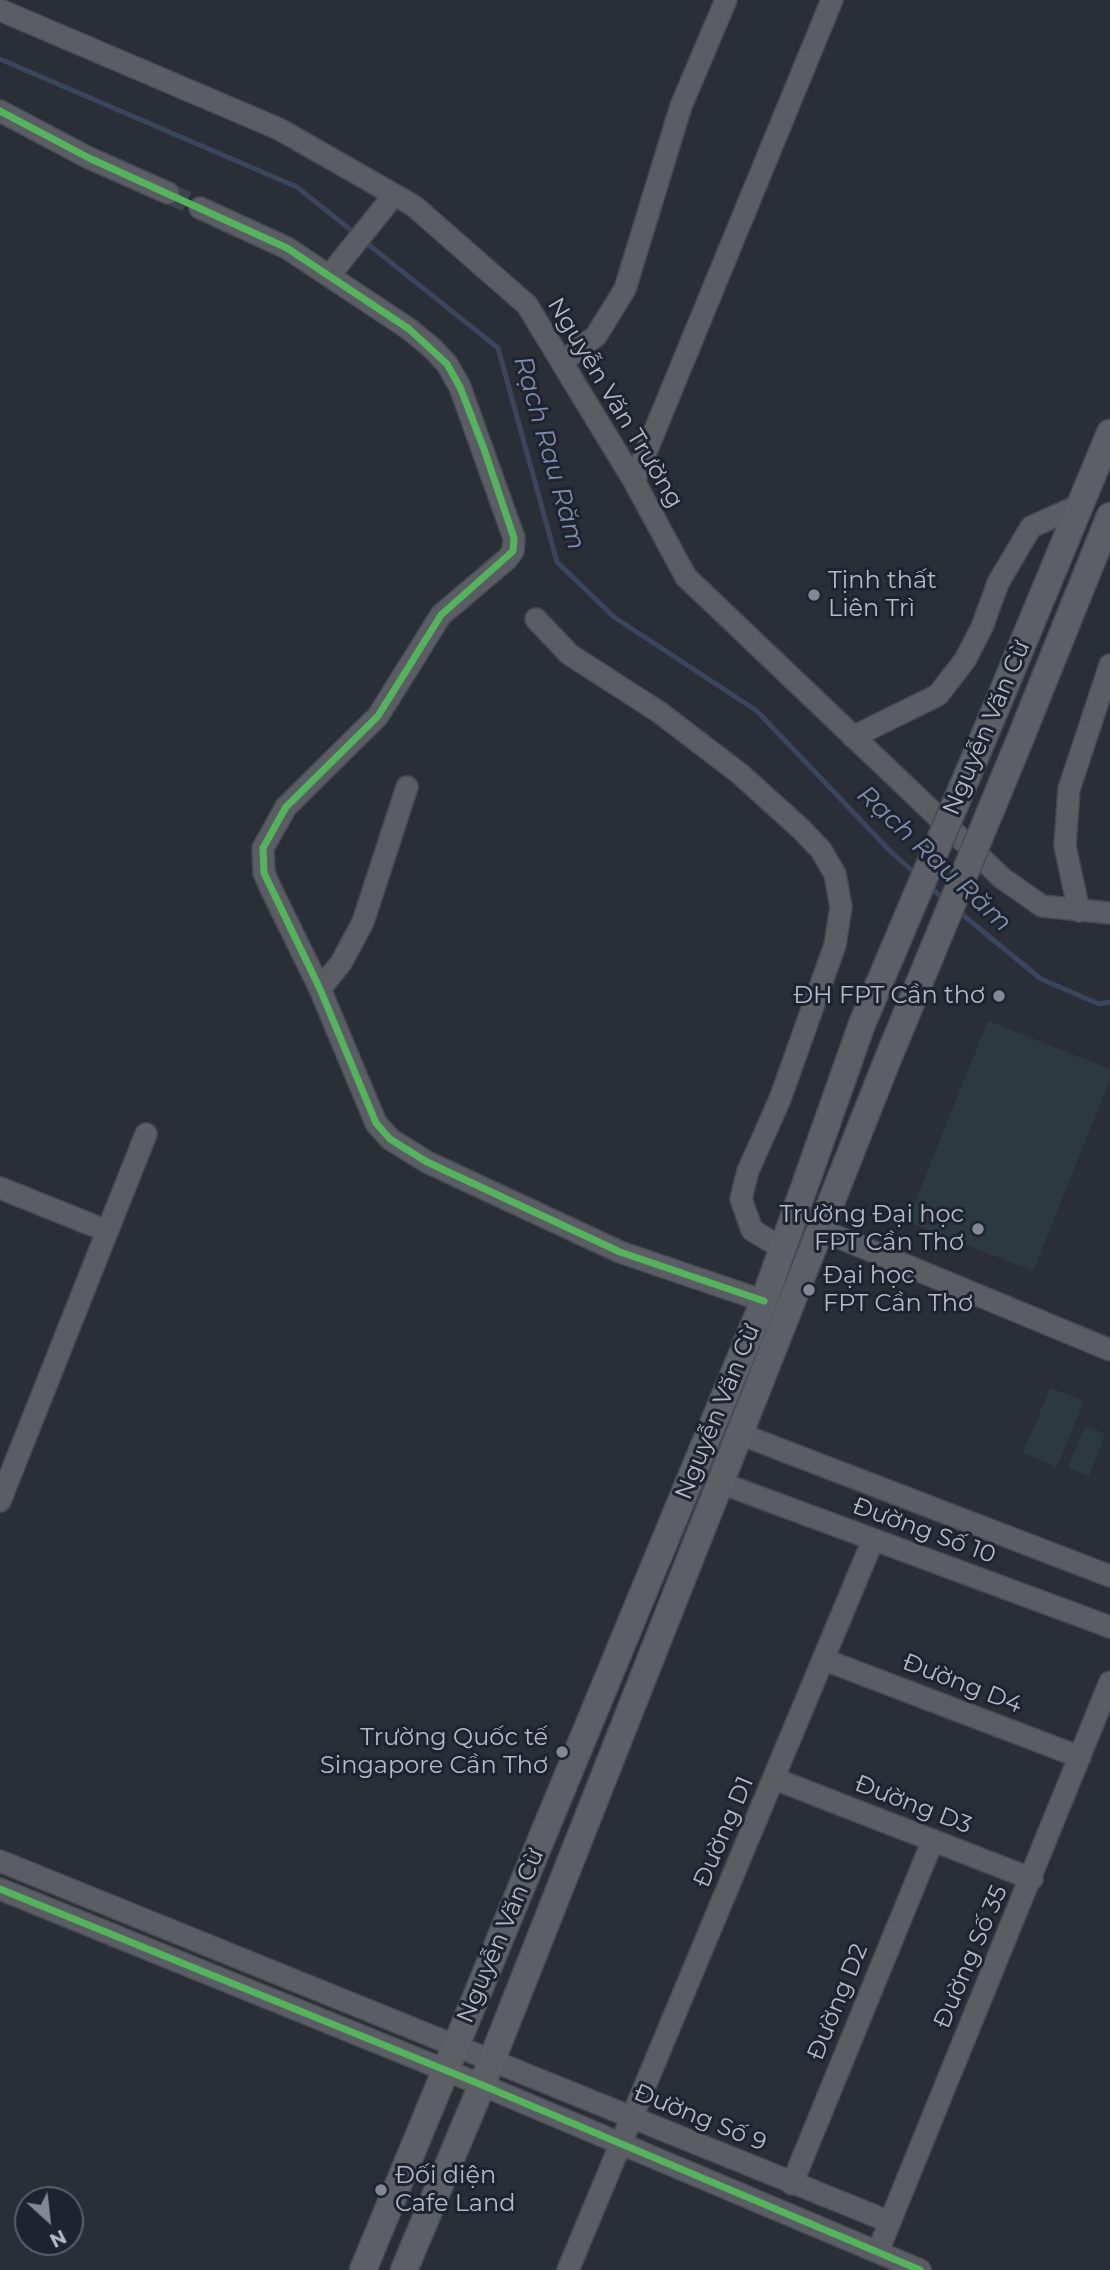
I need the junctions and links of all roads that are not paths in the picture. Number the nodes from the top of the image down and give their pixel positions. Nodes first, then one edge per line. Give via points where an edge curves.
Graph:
1 (726, 0) edge
2 (832, 0) edge
3 (0, 10) edge
4 (0, 111) edge
5 (168, 193) tunnel mouth
6 (394, 195) junction
7 (200, 208) tunnel mouth
8 (334, 270) junction
9 (562, 362) junction
10 (1110, 433) edge
11 (634, 481) junction
12 (1082, 504) junction
13 (1109, 520) edge
14 (536, 619) dead end
15 (1110, 665) edge
16 (853, 737) junction
17 (407, 787) dead end
18 (1079, 911) junction
19 (1110, 913) edge
20 (320, 989) junction
21 (146, 1134) dead end
22 (0, 1188) edge
23 (821, 1230) junction
24 (107, 1231) junction
25 (783, 1249) junction
26 (764, 1301) junction
27 (1110, 1350) edge
28 (740, 1434) junction
29 (693, 1472) junction
30 (721, 1483) junction
31 (0, 1501) edge
32 (873, 1540) junction
33 (1110, 1576) edge
34 (1110, 1626) edge
35 (825, 1660) junction
36 (1110, 1682) edge
37 (1080, 1757) junction
38 (775, 1779) junction
39 (933, 1840) junction
40 (0, 1861) edge
41 (1032, 1880) junction
42 (0, 1889) edge
43 (455, 2046) junction
44 (445, 2071) junction
45 (487, 2073) junction
46 (631, 2118) junction
47 (620, 2144) junction
48 (792, 2184) junction
49 (890, 2222) junction
50 (878, 2251) junction
51 (363, 2270) edge
52 (404, 2270) edge
53 (568, 2270) edge
54 (920, 2270) edge

1 - 9 street via 681,106 625,289 596,335
2 - 11 street
3 - 6 street, Nguyễn Văn Trường via 279,129
4 - 5 street
6 - 8 street
6 - 9 street, Nguyễn Văn Trường via 414,206 527,305
7 - 8 street
8 - 20 street via 447,364 484,449 514,538 513,551 441,615 378,716 286,807 263,848 264,873
9 - 11 street, Nguyễn Văn Trường
10 - 12 main road, Nguyễn Văn Cừ
11 - 16 street, Nguyễn Văn Trường via 686,577
12 - 16 street via 1031,527 998,583 965,660 938,695
12 - 25 main road, Nguyễn Văn Cừ, bridge via 862,1024
13 - 23 main road, Nguyễn Văn Cừ, bridge
14 - 25 street via 569,654 659,712 739,773 821,850 835,874 841,907 835,945 741,1199 752,1230
15 - 18 street via 1069,789 1065,846
16 - 18 street, Nguyễn Văn Trường via 1002,878 1042,906
17 - 20 street via 363,922 341,963
18 - 19 street, Nguyễn Văn Trường
20 - 26 street via 376,1123 403,1149 620,1252
21 - 24 street
22 - 24 street
23 - 27 street
23 - 28 main road, Nguyễn Văn Cừ
24 - 31 street
25 - 26 main road, Nguyễn Văn Cừ
26 - 29 main road, Nguyễn Văn Cừ
28 - 30 main road, Nguyễn Văn Cừ
28 - 33 street
29 - 30 main road
29 - 43 main road, Nguyễn Văn Cừ
30 - 32 street, Đường Số 10
30 - 45 main road, Nguyễn Văn Cừ
32 - 34 street, Đường Số 10
32 - 35 street, Đường D1
35 - 37 street, Đường D4
35 - 38 street, Đường D1
36 - 37 street, Đường Số 35
37 - 41 street, Đường Số 35
38 - 39 street, Đường D3
38 - 46 street, Đường D1
39 - 41 street, Đường D3
39 - 48 street, Đường D2
40 - 43 street
41 - 49 street, Đường Số 35
42 - 44 street
43 - 44 main road, Nguyễn Văn Cừ
43 - 45 street
44 - 45 street
44 - 51 main road, Nguyễn Văn Cừ
45 - 46 street, Đường Số 9
45 - 47 street
45 - 52 main road, Nguyễn Văn Cừ
46 - 47 street, Đường D1
46 - 48 street, Đường Số 9
47 - 50 street
47 - 53 street, Đường D1
48 - 49 street, Đường Số 9
49 - 50 street, Đường Số 35
50 - 54 street

